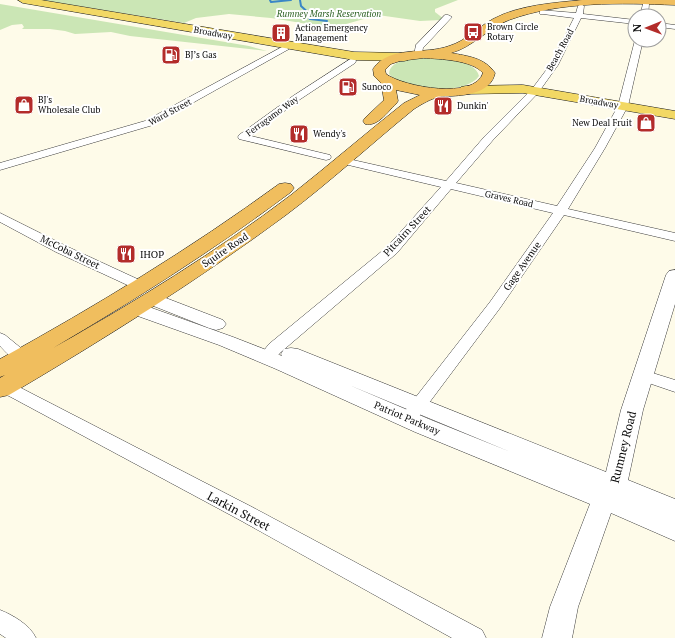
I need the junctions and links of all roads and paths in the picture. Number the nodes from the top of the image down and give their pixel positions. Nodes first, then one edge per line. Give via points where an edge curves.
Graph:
1 (18, 1) edge
2 (648, 2) edge
3 (675, 2) edge
4 (581, 6) edge
5 (675, 6) edge
6 (448, 17) dead end
7 (627, 20) edge
8 (636, 48) edge
9 (285, 49) junction
10 (418, 55) junction
11 (431, 55) junction
12 (404, 57) junction
13 (481, 58) junction
14 (352, 60) junction
15 (383, 76) junction
16 (466, 90) junction
17 (529, 90) junction
18 (437, 93) junction
19 (623, 106) junction
20 (675, 115) edge
21 (335, 159) junction
22 (0, 167) edge
23 (448, 185) junction
24 (561, 210) junction
25 (0, 217) edge
26 (675, 237) edge
27 (675, 275) edge
28 (146, 301) junction
29 (670, 302) edge
30 (0, 338) edge
31 (270, 353) junction
32 (21, 357) junction
33 (643, 375) junction
34 (1, 382) edge
35 (675, 386) edge
36 (414, 412) junction
37 (609, 492) junction
38 (675, 510) edge
39 (675, 530) edge
40 (0, 620) edge
41 (24, 638) edge
42 (474, 638) edge
43 (557, 638) edge

1 - 9 main road, Broadway
1 - 12 main road, Broadway via 354,56
2 - 3 highway
2 - 4 highway
2 - 5 highway
4 - 7 street
4 - 11 highway via 542,8 509,16 491,24 458,47
4 - 13 highway via 543,12 505,26
4 - 17 street, Beach Road via 554,65
6 - 10 street via 419,47
8 - 19 street, Gage Avenue
9 - 14 main road, Broadway
9 - 22 street, Ward Street via 149,123
10 - 11 highway
10 - 12 highway
11 - 13 highway
12 - 15 highway via 386,63
13 - 16 highway via 488,75 487,80
13 - 17 main road, Broadway via 503,80
14 - 15 main road, Broadway via 367,64
14 - 21 street, Ferragamo Way via 243,136
15 - 18 highway via 408,90
15 - 21 highway, Squire Road via 392,98 388,105
16 - 17 main road, Broadway
16 - 18 highway
17 - 19 main road, Broadway
17 - 23 street, Pitcairn Street
18 - 21 highway, Squire Road via 418,100
19 - 20 main road, Broadway
19 - 24 street, Gage Avenue
21 - 23 street, Graves Road
21 - 28 highway, Squire Road via 253,231
23 - 24 street, Graves Road
23 - 31 street, Pitcairn Street via 392,250
24 - 26 street, Graves Road
24 - 36 street, Gage Avenue via 495,305
25 - 28 street, McCoba Street via 61,249
27 - 29 street, Rumney Road
28 - 31 street, Patriot Parkway via 226,341
28 - 32 highway, Squire Road
28 - 34 highway, Squire Road
29 - 33 street, Rumney Road
30 - 32 street
31 - 36 street, Patriot Parkway
32 - 34 highway, Squire Road
33 - 35 street
33 - 37 street, Rumney Road
34 - 42 street, Larkin Street via 15,392 148,461
36 - 37 street, Patriot Parkway
37 - 38 street, Patriot Parkway
37 - 39 street, Patriot Parkway
37 - 43 street, Rumney Road via 564,607
40 - 41 street

